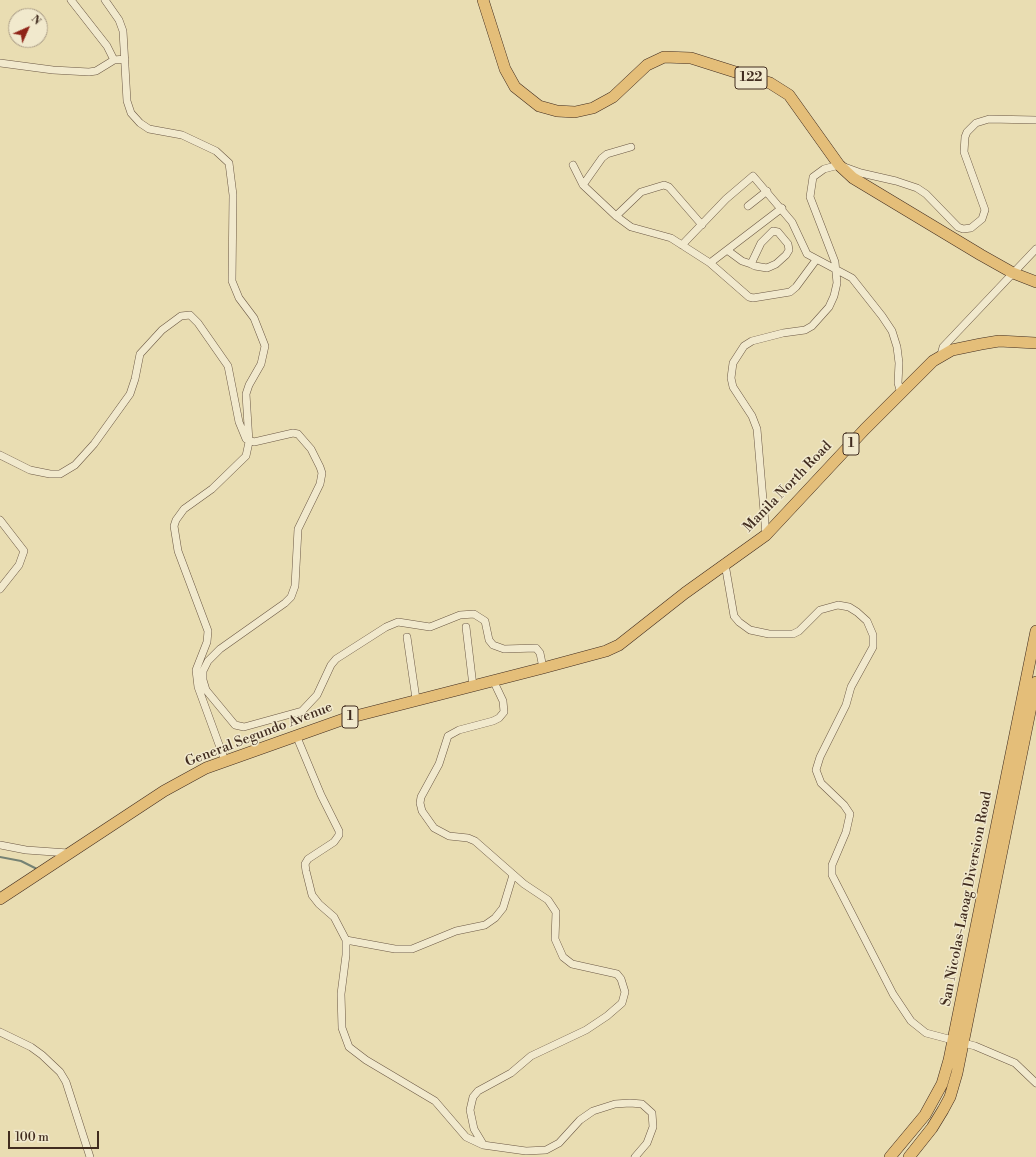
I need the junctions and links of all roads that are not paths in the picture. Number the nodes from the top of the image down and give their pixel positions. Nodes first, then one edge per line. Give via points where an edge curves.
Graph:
1 (71, 0) edge
2 (105, 0) edge
3 (483, 0) edge
4 (125, 59) junction
5 (114, 60) junction
6 (0, 63) edge
7 (1036, 120) edge
8 (631, 147) dead end
9 (573, 165) dead end
10 (839, 165) junction
11 (583, 185) junction
12 (767, 191) junction
13 (748, 206) dead end
14 (782, 208) junction
15 (616, 216) junction
16 (702, 225) junction
17 (682, 245) junction
18 (1036, 249) edge
19 (727, 250) junction
20 (816, 260) junction
21 (710, 263) junction
22 (751, 264) junction
23 (836, 269) junction
24 (1014, 273) junction
25 (1036, 282) edge
26 (1036, 343) edge
27 (941, 355) junction
28 (901, 393) junction
29 (249, 442) junction
30 (0, 455) edge
31 (0, 520) edge
32 (766, 535) junction
33 (725, 564) junction
34 (0, 589) edge
35 (663, 611) joint
36 (466, 627) dead end
37 (1036, 631) edge
38 (407, 637) dead end
39 (543, 668) junction
40 (493, 680) junction
41 (1036, 682) edge
42 (473, 686) junction
43 (416, 699) junction
44 (296, 735) junction
45 (225, 761) junction
46 (0, 845) edge
47 (68, 853) junction
48 (513, 874) junction
49 (0, 899) edge
50 (346, 940) junction
51 (0, 1032) edge
52 (958, 1042) junction
53 (1036, 1083) edge
54 (483, 1144) junction
55 (90, 1157) edge
56 (635, 1157) edge
57 (890, 1157) edge
58 (909, 1157) edge

1 - 5 street via 107,46
2 - 4 street via 121,24
3 - 10 main road, 122 via 505,69 515,87 539,106 575,112 592,108 613,97 647,65 656,60 664,57 691,58 770,83 789,95
4 - 5 street
4 - 29 street via 127,101 131,113 140,123 150,129 182,135 216,151 230,168 234,203 232,281 239,298 254,318 265,346 261,364 248,385 246,394
5 - 6 street via 96,71 89,72
7 - 10 street via 989,119 976,123 967,132 964,152 985,210 982,219 971,228 958,227 934,201 916,188
8 - 11 street via 607,154
9 - 11 street
10 - 23 street via 815,174 810,197
10 - 24 main road, 122 via 853,178
11 - 15 street
12 - 13 street
12 - 14 street
12 - 16 street via 752,176
14 - 19 street
14 - 20 street via 792,222 804,251
15 - 16 street via 641,192 664,185
15 - 17 street via 635,230 667,236
16 - 17 street
17 - 21 street
18 - 24 street
19 - 21 street
19 - 22 street
20 - 21 street via 790,292 753,298 742,293
20 - 23 street
22 - 22 street via 764,268 771,267 788,253 788,244 778,232 773,231 761,243
23 - 28 street via 852,278 889,326 899,356 897,379
23 - 32 street via 837,283 834,296 829,307 812,326 805,330 752,341 740,350 733,363 733,387 752,416 757,429
24 - 25 main road, 122
24 - 27 street via 943,347
26 - 27 main road, Manila North Road / 1 via 999,341 964,347
27 - 28 main road, Manila North Road / 1
28 - 32 main road, Manila North Road / 1
29 - 30 street via 239,422 228,366 194,318 188,314 162,330 140,354 130,394 94,444 75,465 60,474 50,474 30,470
29 - 39 street via 293,432 298,434 311,450 322,473 320,484 298,529 295,586 291,597 220,650 208,661 203,671 206,690 235,725 244,727 302,711 317,694 336,659 398,622 430,627 460,615 474,614 485,622 489,640 493,645 504,649 536,648 540,653
29 - 45 street via 243,460 212,489 184,509 174,526 181,562 208,631 207,642 196,670 198,687
31 - 34 street via 24,552 19,565
32 - 33 main road, Manila North Road / 1
33 - 35 main road, Manila North Road / 1
33 - 52 street via 734,616 750,630 769,634 793,634 820,610 838,605 857,612 871,627 872,647 851,687 846,705 816,770 821,783 850,814 849,826 831,870 905,1014 926,1033
35 - 39 main road, General Segundo Avenue / 1 via 619,645
36 - 42 street
37 - 52 main road, San Nicolas-Laoag Diversion Road
38 - 43 street
39 - 40 main road, General Segundo Avenue / 1
40 - 42 main road, General Segundo Avenue / 1
40 - 48 street via 503,701 504,712 500,718 493,721 459,730 448,736 439,764 420,803 426,819 434,828 449,836 476,841
41 - 52 main road, San Nicolas-Laoag Diversion Road
42 - 43 main road, General Segundo Avenue / 1
43 - 44 main road, General Segundo Avenue / 1
44 - 45 main road, General Segundo Avenue / 1
44 - 50 street via 339,835 334,842 308,859 305,864 308,882 317,902 334,917
45 - 47 main road, General Segundo Avenue / 1 via 171,787
46 - 47 street
47 - 49 main road, General Segundo Avenue / 1
48 - 50 street via 502,908 495,918 485,925 456,931 412,949 395,949
48 - 54 street via 548,900 555,909 555,939 566,960 617,974 622,979 625,992 622,1003 613,1012 586,1030 531,1056 506,1076 472,1097 470,1110 477,1135
50 - 54 street via 341,994 342,1028 349,1047 435,1101 469,1140
51 - 55 street via 37,1051 60,1072 66,1082
52 - 53 street via 993,1052 1014,1063
52 - 57 main road, San Nicolas-Laoag Diversion Road via 942,1084 925,1115
52 - 58 main road, San Nicolas-Laoag Diversion Road via 950,1097 932,1128
54 - 56 street via 526,1151 546,1150 559,1143 580,1120 593,1112 615,1104 636,1103 649,1109 654,1119 653,1132 648,1143

